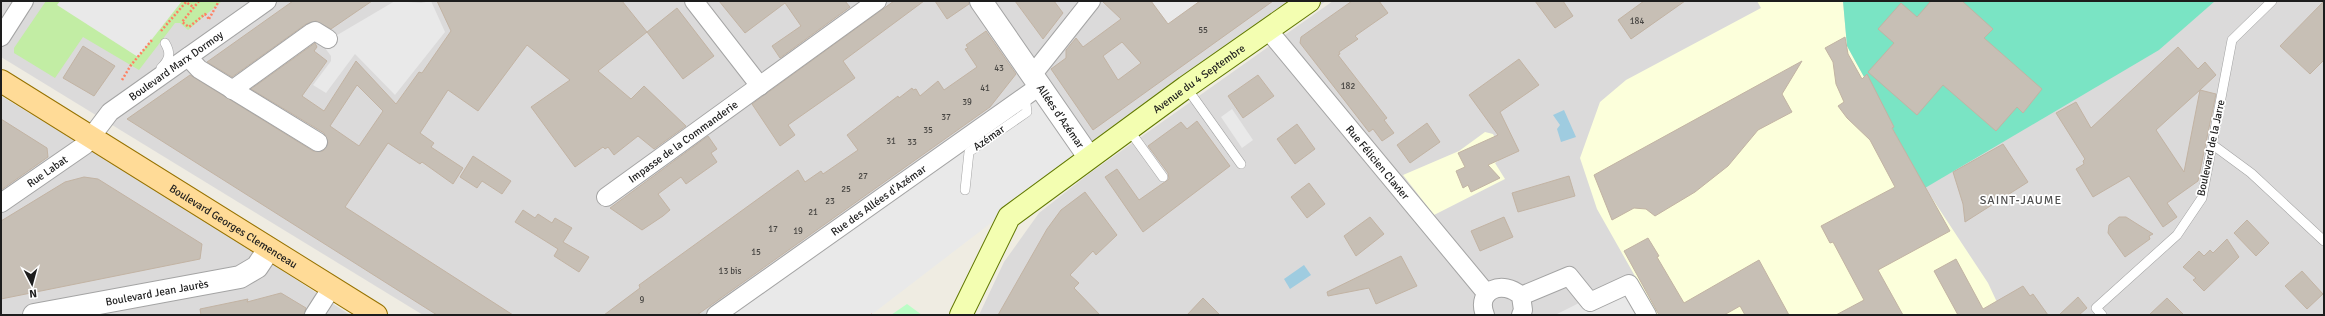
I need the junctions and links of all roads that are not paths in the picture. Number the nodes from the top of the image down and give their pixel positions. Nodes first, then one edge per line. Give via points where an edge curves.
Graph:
1 (24, 1) edge
2 (267, 1) edge
3 (694, 1) edge
4 (877, 1) edge
5 (981, 1) edge
6 (1091, 1) edge
7 (1309, 1) edge
8 (2272, 1) edge
9 (1268, 30) junction
10 (1, 37) edge
11 (328, 40) dead end
12 (165, 43) dead end
13 (193, 63) junction
14 (1, 81) edge
15 (155, 81) junction
16 (1033, 85) junction
17 (760, 86) junction
18 (1186, 87) junction
19 (232, 90) junction
20 (1129, 130) junction
21 (91, 137) junction
22 (318, 142) dead end
23 (2212, 145) junction
24 (1089, 157) junction
25 (1240, 164) dead end
26 (1163, 177) dead end
27 (965, 190) dead end
28 (606, 197) dead end
29 (1, 203) edge
30 (2324, 241) edge
31 (269, 249) junction
32 (332, 288) junction
33 (1487, 294) junction
34 (1521, 296) junction
35 (2096, 313) edge
36 (35, 315) edge
37 (314, 315) edge
38 (376, 315) edge
39 (716, 315) edge
40 (961, 315) edge
41 (1485, 315) edge
42 (1521, 315) edge
43 (1647, 315) edge

1 - 10 street
2 - 13 street, Boulevard Marx Dormoy
3 - 17 street
4 - 17 street, Impasse de la Commanderie
5 - 16 street, Allées d'Azémar
6 - 16 street, Rue des Allées d'Azémar
7 - 9 main road, Avenue du 4 Septembre
8 - 23 lane, Boulevard de la Jarre via 2232,40
9 - 18 main road, Avenue du 4 Septembre
9 - 33 street, Rue Félicien Clavier
11 - 19 street via 315,31 311,33
12 - 15 lane via 170,55 158,71
13 - 15 street, Boulevard Marx Dormoy
13 - 19 street
14 - 21 main road, Boulevard Georges Clemenceau
15 - 21 street, Boulevard Marx Dormoy via 110,112
16 - 24 street, Allées d'Azémar
16 - 27 lane, Azémar via 1027,112 969,152
16 - 39 street, Rue des Allées d'Azémar
17 - 28 street, Impasse de la Commanderie
18 - 20 main road, Avenue du 4 Septembre
18 - 25 lane
19 - 22 street
20 - 24 main road, Avenue du 4 Septembre
20 - 26 lane
21 - 29 street, Rue Labat via 85,145
21 - 31 main road, Boulevard Georges Clemenceau
23 - 30 lane via 2251,173
23 - 35 lane, Boulevard de la Jarre via 2202,198 2177,235
24 - 40 main road, Avenue du 4 Septembre via 1009,217
31 - 32 main road, Boulevard Georges Clemenceau
31 - 36 street, Boulevard Jean Jaurès via 257,267 240,277
32 - 37 street
32 - 38 main road, Boulevard Georges Clemenceau
33 - 34 street via 1504,286
33 - 41 street via 1483,307
34 - 42 street
34 - 43 street via 1569,276 1590,302 1629,284

